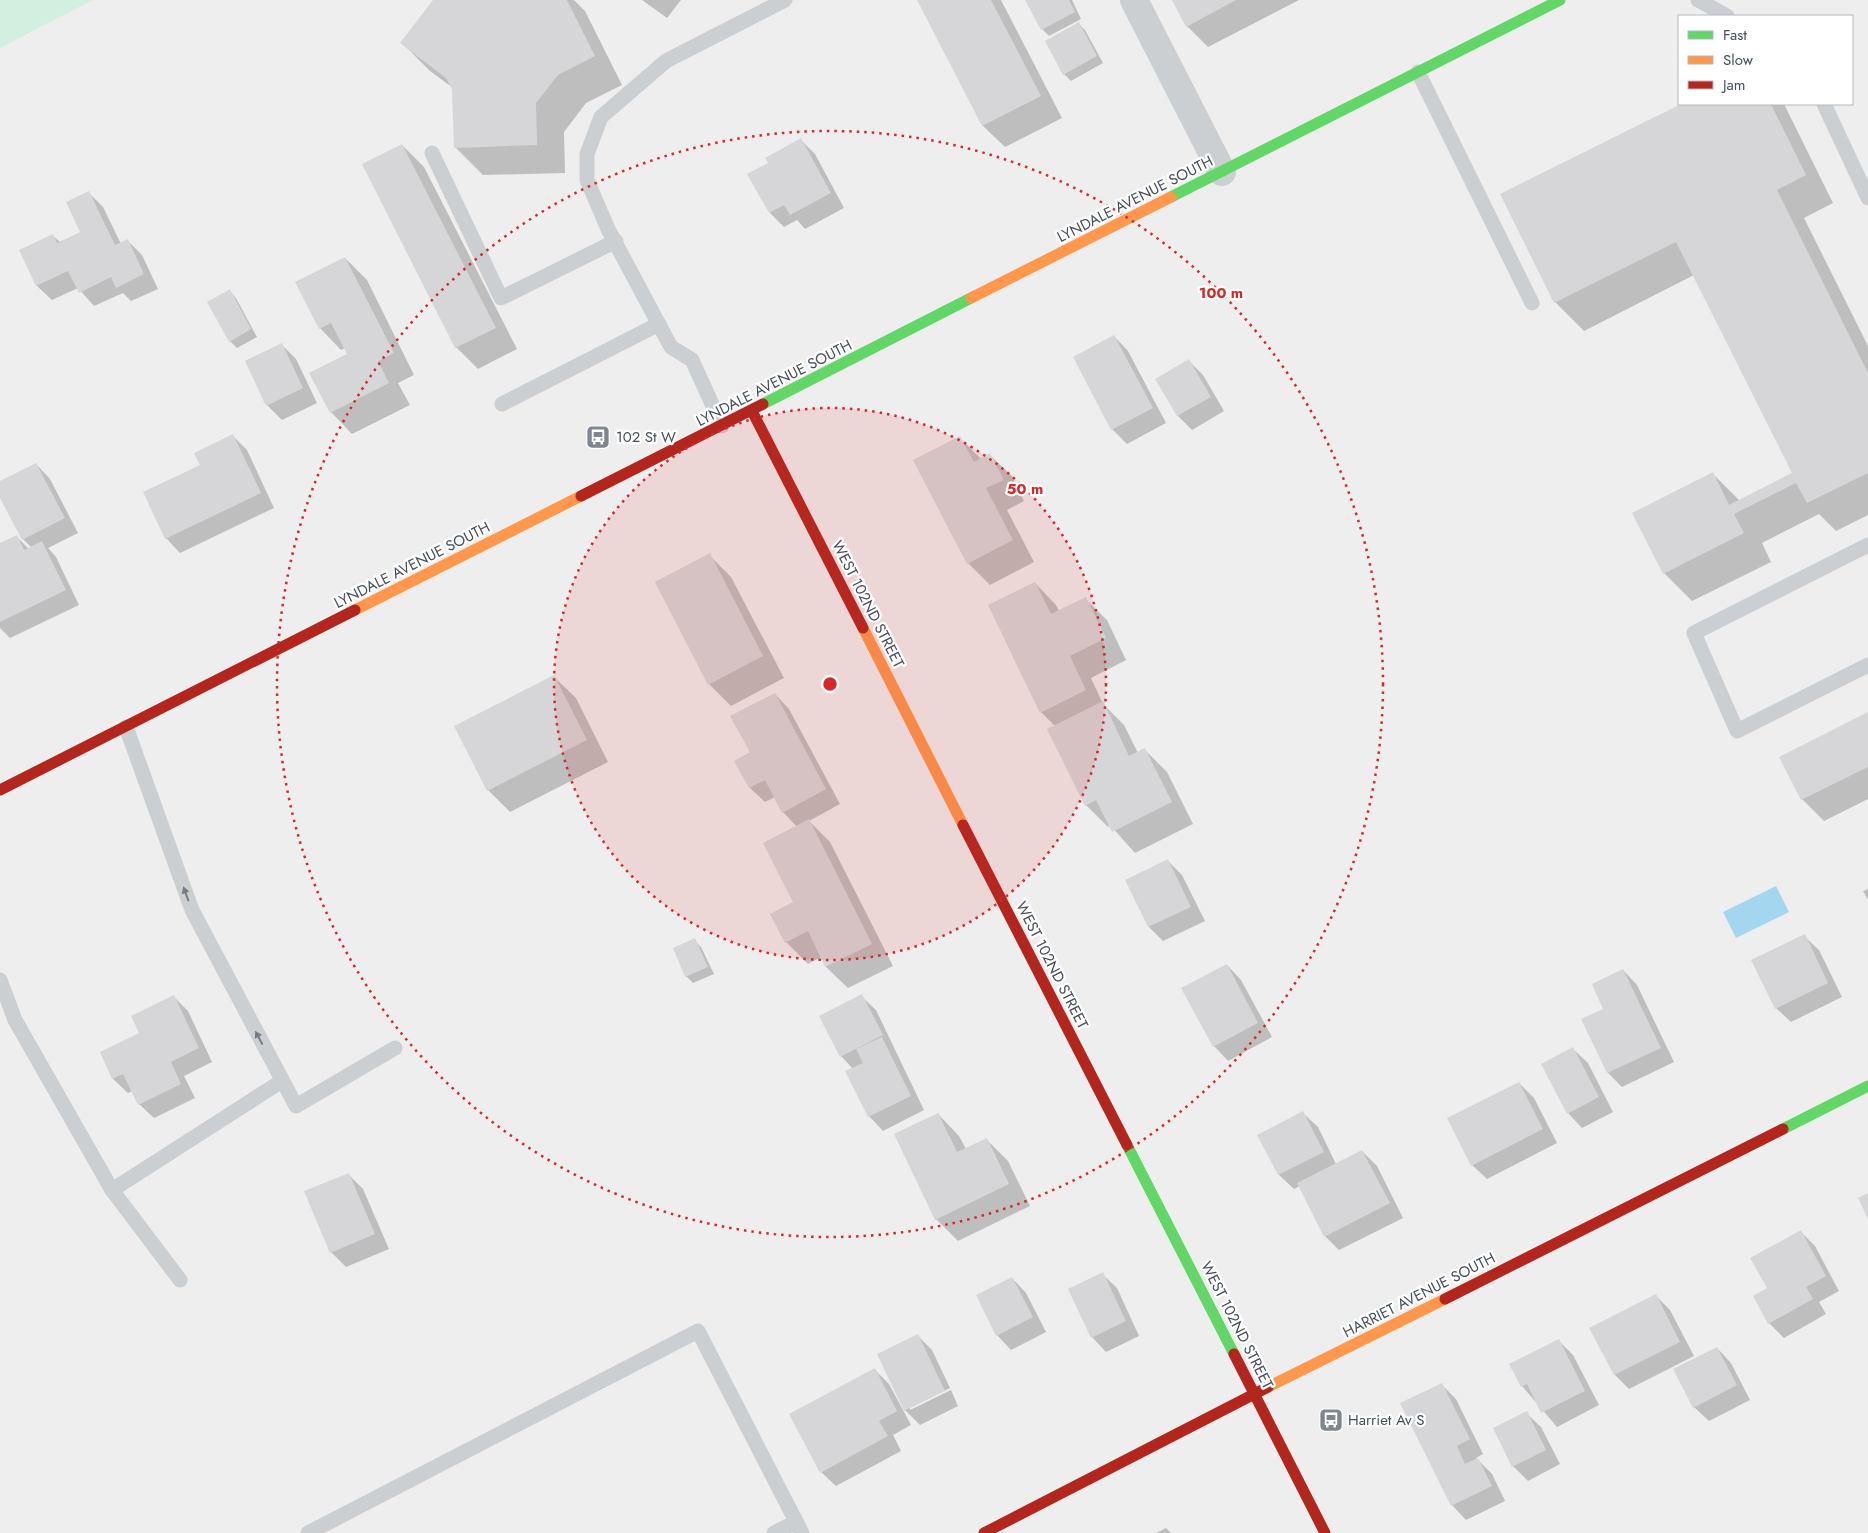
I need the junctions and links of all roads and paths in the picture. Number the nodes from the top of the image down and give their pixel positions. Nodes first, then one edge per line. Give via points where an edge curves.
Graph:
1 (785, 0) edge
2 (1134, 0) edge
3 (1560, 0) edge
4 (1698, 0) edge
5 (1725, 15) edge
6 (1418, 72) junction
7 (1824, 105) edge
8 (432, 154) dead end
9 (1222, 172) junction
10 (1868, 198) edge
11 (616, 241) junction
12 (1532, 303) dead end
13 (659, 324) junction
14 (502, 404) dead end
15 (752, 411) junction
16 (722, 426) junction
17 (1868, 546) edge
18 (1868, 665) edge
19 (126, 727) junction
20 (0, 790) edge
21 (0, 980) edge
22 (395, 1048) dead end
23 (282, 1081) junction
24 (1868, 1086) edge
25 (112, 1190) junction
26 (180, 1280) dead end
27 (1255, 1394) junction
28 (799, 1527) edge
29 (308, 1533) edge
30 (774, 1533) edge
31 (984, 1533) edge
32 (1325, 1533) edge

1 - 11 lane via 666,61 601,117 586,154 587,180
2 - 9 street
3 - 6 street, LYNDALE AVENUE SOUTH
4 - 5 lane
6 - 9 street, LYNDALE AVENUE SOUTH
6 - 12 lane
7 - 10 lane
8 - 11 lane via 501,298
9 - 15 street, LYNDALE AVENUE SOUTH
11 - 13 lane
13 - 14 lane
13 - 16 lane via 671,347 692,360
15 - 16 street, LYNDALE AVENUE SOUTH
15 - 27 street, WEST 102ND STREET
16 - 19 street, LYNDALE AVENUE SOUTH
17 - 18 lane via 1694,633 1737,731
19 - 20 street, LYNDALE AVENUE SOUTH
23 -> 19 lane via 192,910
21 - 25 lane via 14,1020
22 - 23 lane via 296,1106
23 - 25 lane
24 - 27 street, HARRIET AVENUE SOUTH
25 - 26 lane
27 - 31 street, HARRIET AVENUE SOUTH
27 - 32 street, WEST 102ND STREET
28 - 29 lane via 698,1331
28 - 30 lane

